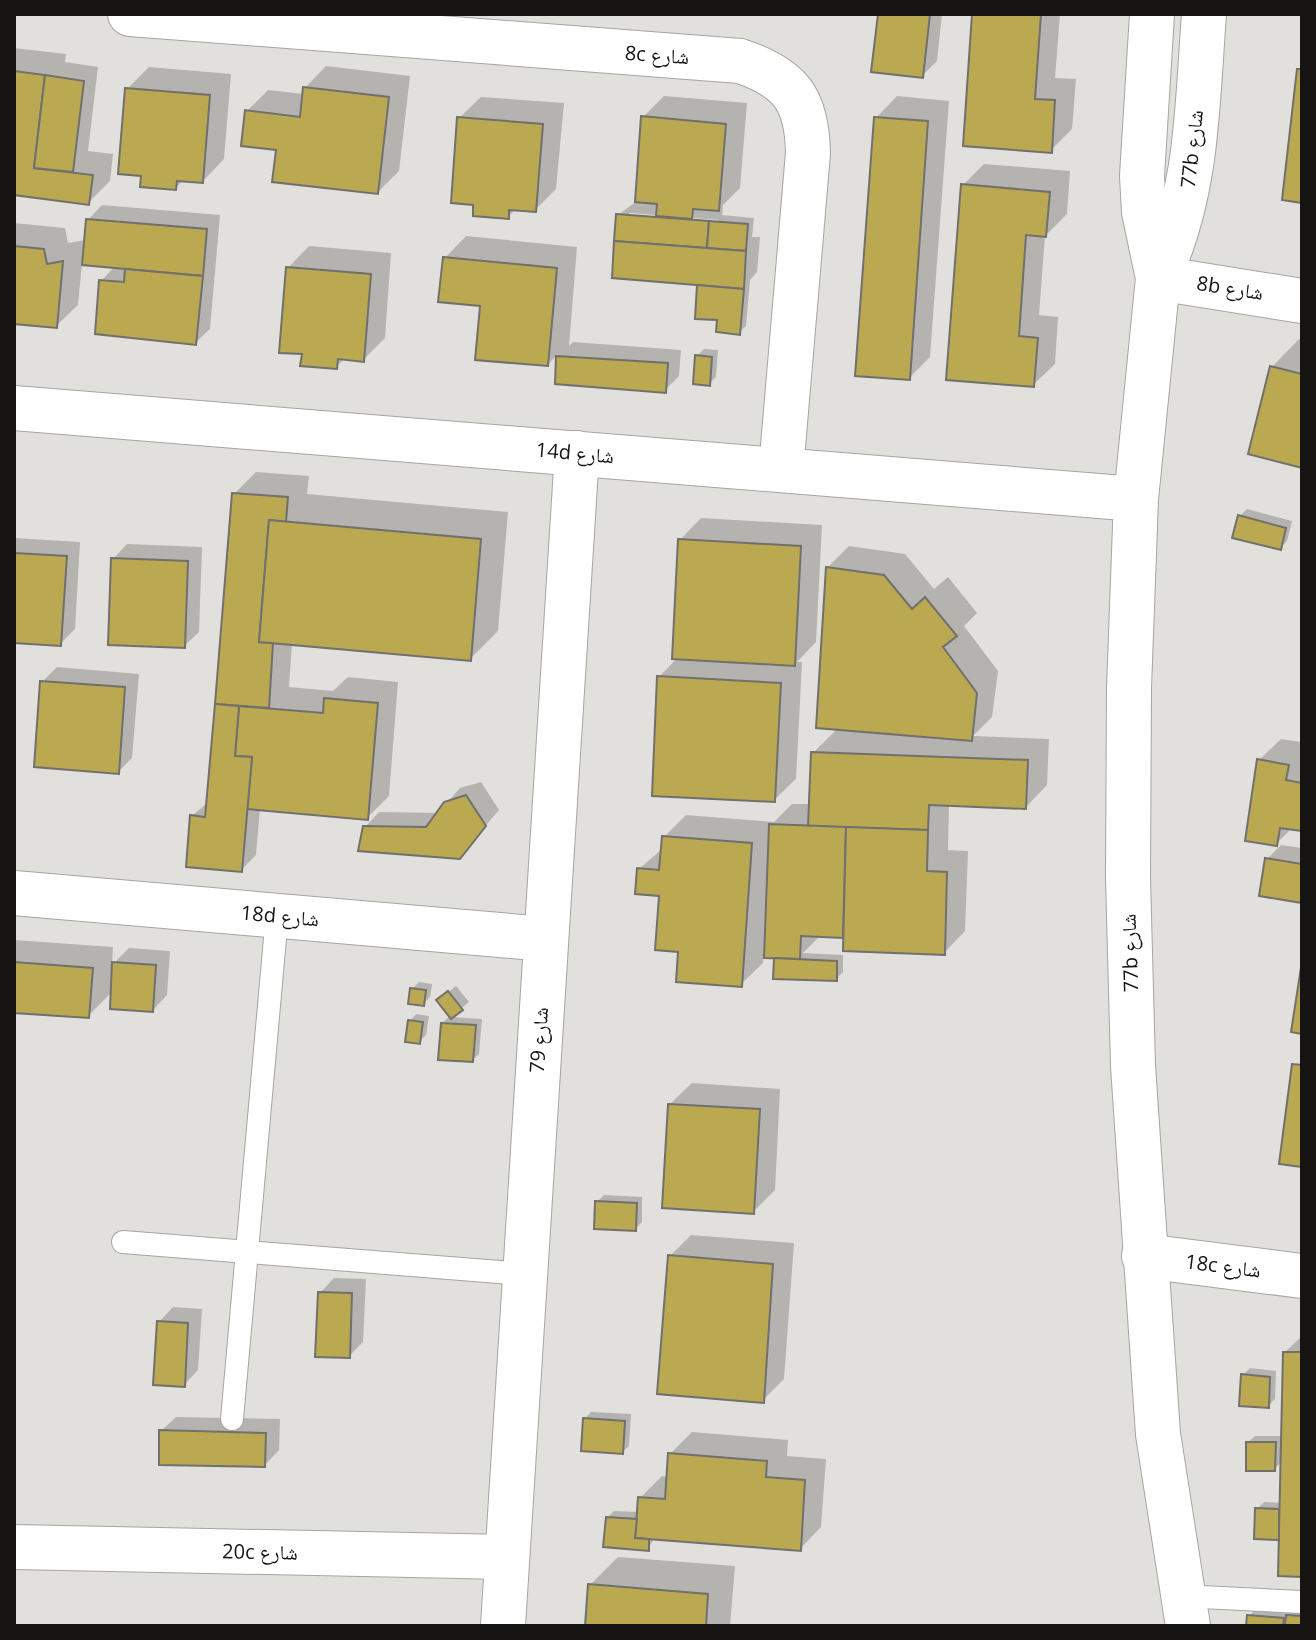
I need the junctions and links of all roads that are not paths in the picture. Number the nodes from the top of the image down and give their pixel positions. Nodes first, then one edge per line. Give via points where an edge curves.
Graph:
1 (130, 14) edge
2 (1152, 14) edge
3 (1204, 14) edge
4 (1158, 278) junction
5 (1302, 301) edge
6 (14, 408) edge
7 (577, 453) junction
8 (781, 470) junction
9 (1136, 499) junction
10 (14, 893) edge
11 (277, 916) junction
12 (546, 939) junction
13 (123, 1242) dead end
14 (246, 1253) junction
15 (1144, 1256) junction
16 (524, 1274) junction
17 (1302, 1276) edge
18 (232, 1419) dead end
19 (14, 1547) edge
20 (507, 1557) junction
21 (1302, 1602) edge
22 (1185, 1611) edge
23 (503, 1626) edge

1 - 8 street, 8c شارع via 740,61 771,72 794,93 808,138
2 - 4 street, 77b شارع via 1142,176
3 - 4 street, 77b شارع via 1188,191 1178,236
4 - 5 street, 8b شارع
4 - 9 street, 77b شارع
6 - 7 street, 14d شارع
7 - 8 street, 14d شارع
7 - 12 street, شارع 79
8 - 9 street, 14d شارع
9 - 15 street, 77b شارع via 1128,877
10 - 11 street, 18d شارع
11 - 12 street, 18d شارع
11 - 14 lane
12 - 16 street, شارع 79
13 - 14 lane
14 - 16 lane
14 - 18 lane
15 - 17 street, 18c شارع
15 - 22 street, 77b شارع via 1158,1434
16 - 20 street, شارع 79
19 - 20 street, 20c شارع
20 - 23 street, شارع 79
21 - 22 lane

